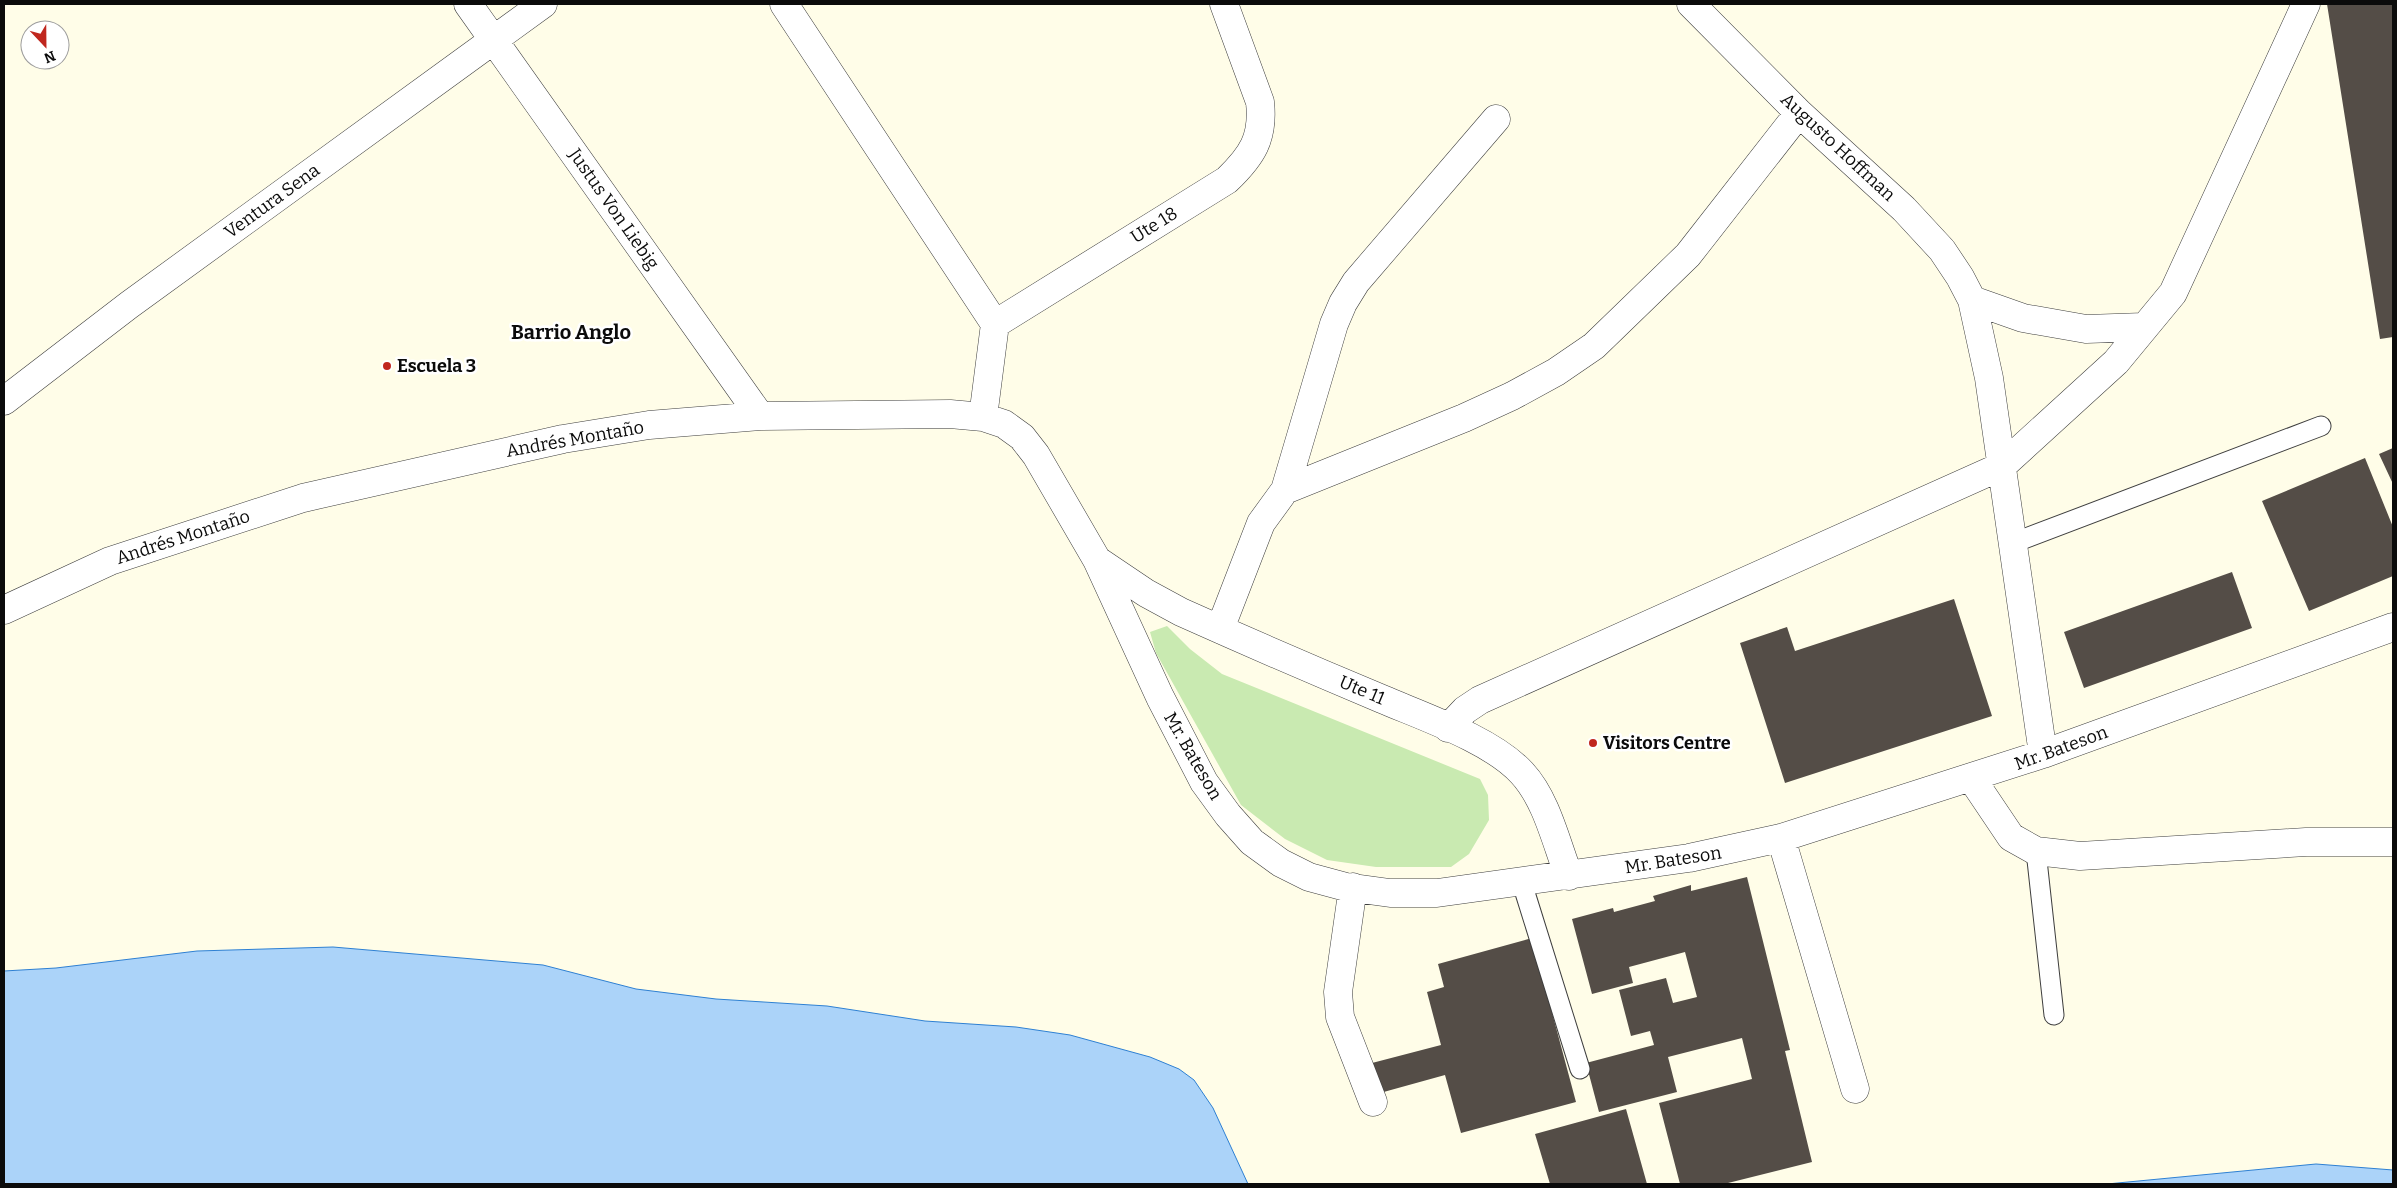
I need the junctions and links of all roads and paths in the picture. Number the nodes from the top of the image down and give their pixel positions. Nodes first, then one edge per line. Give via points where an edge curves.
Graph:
1 (468, 4) edge
2 (543, 4) edge
3 (784, 4) edge
4 (1224, 4) edge
5 (1691, 4) edge
6 (2306, 4) edge
7 (494, 39) junction
8 (1798, 113) junction
9 (1496, 119) dead end
10 (1972, 300) junction
11 (995, 324) junction
12 (2144, 327) junction
13 (4, 401) edge
14 (760, 416) junction
15 (983, 417) junction
16 (2321, 426) dead end
17 (2002, 466) junction
18 (1285, 490) junction
19 (2013, 543) junction
20 (1097, 560) junction
21 (4, 610) edge
22 (2393, 628) edge
23 (1220, 629) junction
24 (1448, 728) junction
25 (2044, 754) junction
26 (1972, 779) junction
27 (1781, 838) junction
28 (2393, 842) edge
29 (2036, 851) junction
30 (1568, 876) junction
31 (1522, 883) junction
32 (1352, 887) junction
33 (2054, 1015) dead end
34 (1580, 1069) dead end
35 (1855, 1089) dead end
36 (1373, 1102) dead end

1 - 7 street, Justus Von Liebig
2 - 7 street, Ventura Sena
3 - 11 street
4 - 11 street, Ute 18 via 1260,102 1262,119 1251,154 1227,180
5 - 8 street, Augusto Hoffman
6 - 12 street via 2173,292
7 - 13 street, Ventura Sena via 129,305
7 - 14 street, Justus Von Liebig
8 - 10 street, Augusto Hoffman via 1916,222 1942,250
8 - 18 street via 1688,255 1594,346 1512,396
9 - 18 street via 1356,282 1343,303
10 - 12 street via 2023,318 2086,329
10 - 17 street, Augusto Hoffman via 1990,378
11 - 15 street
12 - 17 street via 2116,362
14 - 15 street, Andrés Montaño via 950,414
14 - 21 street, Andrés Montaño via 649,425 564,439 303,498 110,561
15 - 20 street, Andrés Montaño via 1004,424 1022,437 1053,482
16 - 19 lane
17 - 19 street, Augusto Hoffman
17 - 24 street via 1480,700
18 - 23 street via 1262,523
19 - 25 street, Augusto Hoffman
20 - 23 street, Ute 11 via 1146,593
20 - 32 street, Mr. Bateson via 1185,748 1228,815 1252,842 1281,863 1310,877
22 - 25 street, Mr. Bateson
23 - 24 street, Ute 11
24 - 30 street, Ute 11 via 1486,746 1523,774 1539,798
25 - 26 street, Mr. Bateson
26 - 27 street, Mr. Bateson
26 - 29 street via 2011,837
27 - 30 street, Mr. Bateson via 1689,858
27 - 35 street
28 - 29 street via 2306,842 2080,856
29 - 33 lane
30 - 31 street, Mr. Bateson
31 - 32 street, Mr. Bateson via 1438,893 1390,893
31 - 34 lane
32 - 36 street via 1338,992 1340,1017

